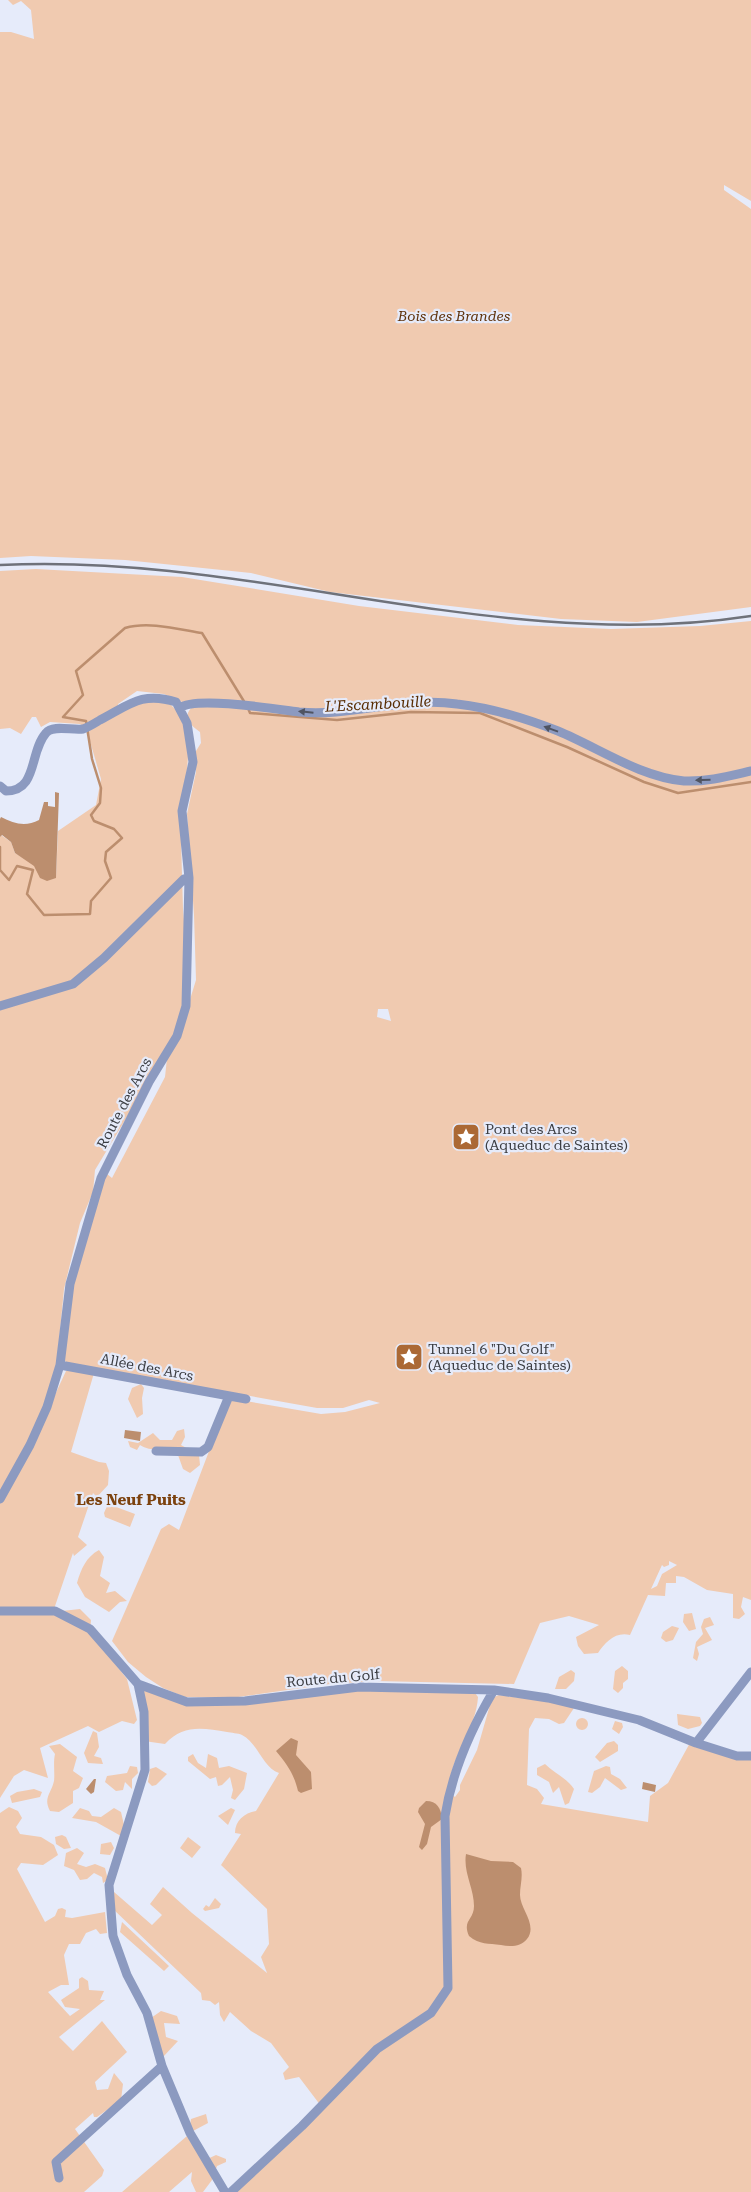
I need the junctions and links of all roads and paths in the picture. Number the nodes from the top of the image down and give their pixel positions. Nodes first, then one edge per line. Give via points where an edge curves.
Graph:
1 (180, 708) junction
2 (751, 771) edge
3 (0, 786) edge
4 (189, 878) junction
5 (0, 1006) edge
6 (60, 1365) junction
7 (229, 1396) junction
8 (246, 1399) dead end
9 (156, 1451) dead end
10 (0, 1499) edge
11 (0, 1611) edge
12 (751, 1672) edge
13 (138, 1684) junction
14 (494, 1690) junction
15 (696, 1743) junction
16 (751, 1756) edge
17 (162, 2066) junction
18 (58, 2178) dead end
19 (225, 2192) edge
20 (230, 2192) edge

2 -> 1 street via 714,780 655,776 539,725 502,712 455,703 421,703 316,714 200,703
1 - 3 street via 176,702 149,696 88,727 47,731 38,744 28,782 16,791 6,791
1 - 4 street, Route des Arcs via 187,723 193,762 182,811
4 - 5 street via 184,879 73,984
4 - 6 street, Route des Arcs via 186,1006 177,1036 149,1082 101,1178 70,1284
6 - 7 street, Allée des Arcs
6 - 10 street, Route des Arcs via 47,1407
7 - 8 street, Allée des Arcs
7 - 9 street via 210,1445 205,1450
11 - 13 street, Route du Golf via 55,1611 85,1626
12 - 15 street
13 - 14 street, Route du Golf via 187,1702 244,1701 359,1687
13 - 17 street via 144,1712 145,1770 109,1885 113,1936 127,1975 147,2013
14 - 15 street, Route du Golf via 548,1698 639,1720
14 - 20 street via 457,1767 445,1816 448,1988 430,2012 377,2048 302,2126
15 - 16 street, Route du Golf via 737,1756
17 - 18 street via 56,2162
17 - 19 street via 190,2133

